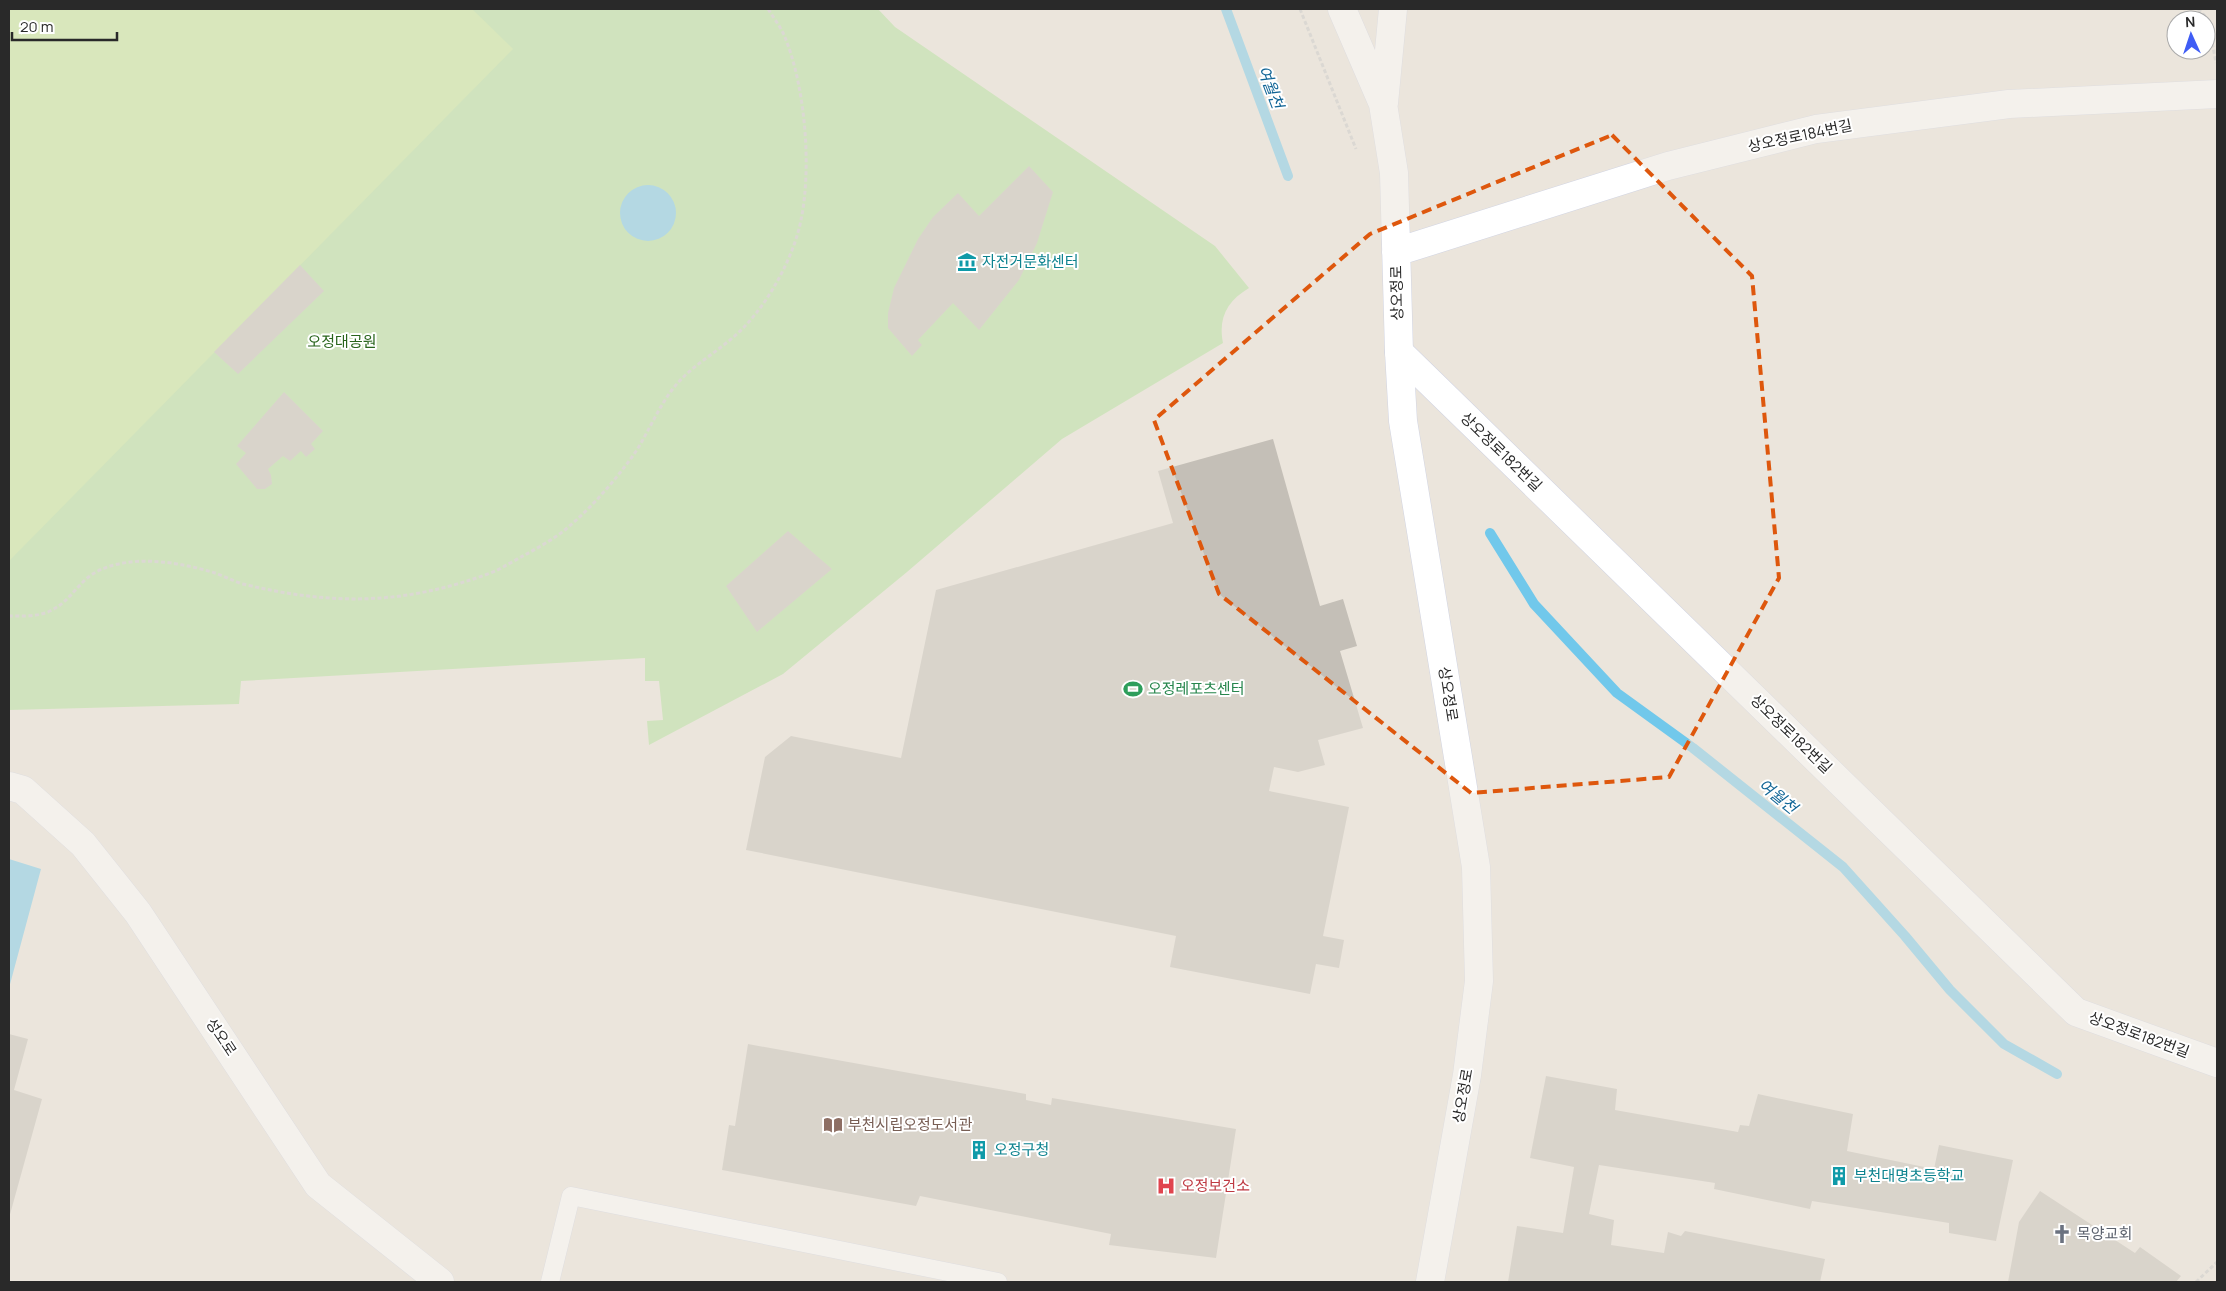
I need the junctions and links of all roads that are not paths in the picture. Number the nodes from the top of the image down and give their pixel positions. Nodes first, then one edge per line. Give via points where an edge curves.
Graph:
1 (1342, 9) edge
2 (1393, 9) edge
3 (2217, 94) edge
4 (1383, 104) junction
5 (1396, 252) junction
6 (1399, 352) junction
7 (9, 786) edge
8 (2217, 1063) edge
9 (440, 1282) edge
10 (550, 1282) edge
11 (998, 1282) edge
12 (1430, 1282) edge

1 - 4 street
2 - 4 street
3 - 5 street, 상오정로184번길 via 2009,104 1816,129 1668,166
4 - 5 street, 상오정로 via 1394,173
5 - 6 street, 상오정로
6 - 8 street, 상오정로182번길 via 2076,1012
6 - 12 street, 상오정로 via 1403,421 1476,867 1479,981 1467,1075
7 - 9 street, 성오로 via 23,790 84,844 138,913 318,1184
10 - 11 lane via 571,1196

